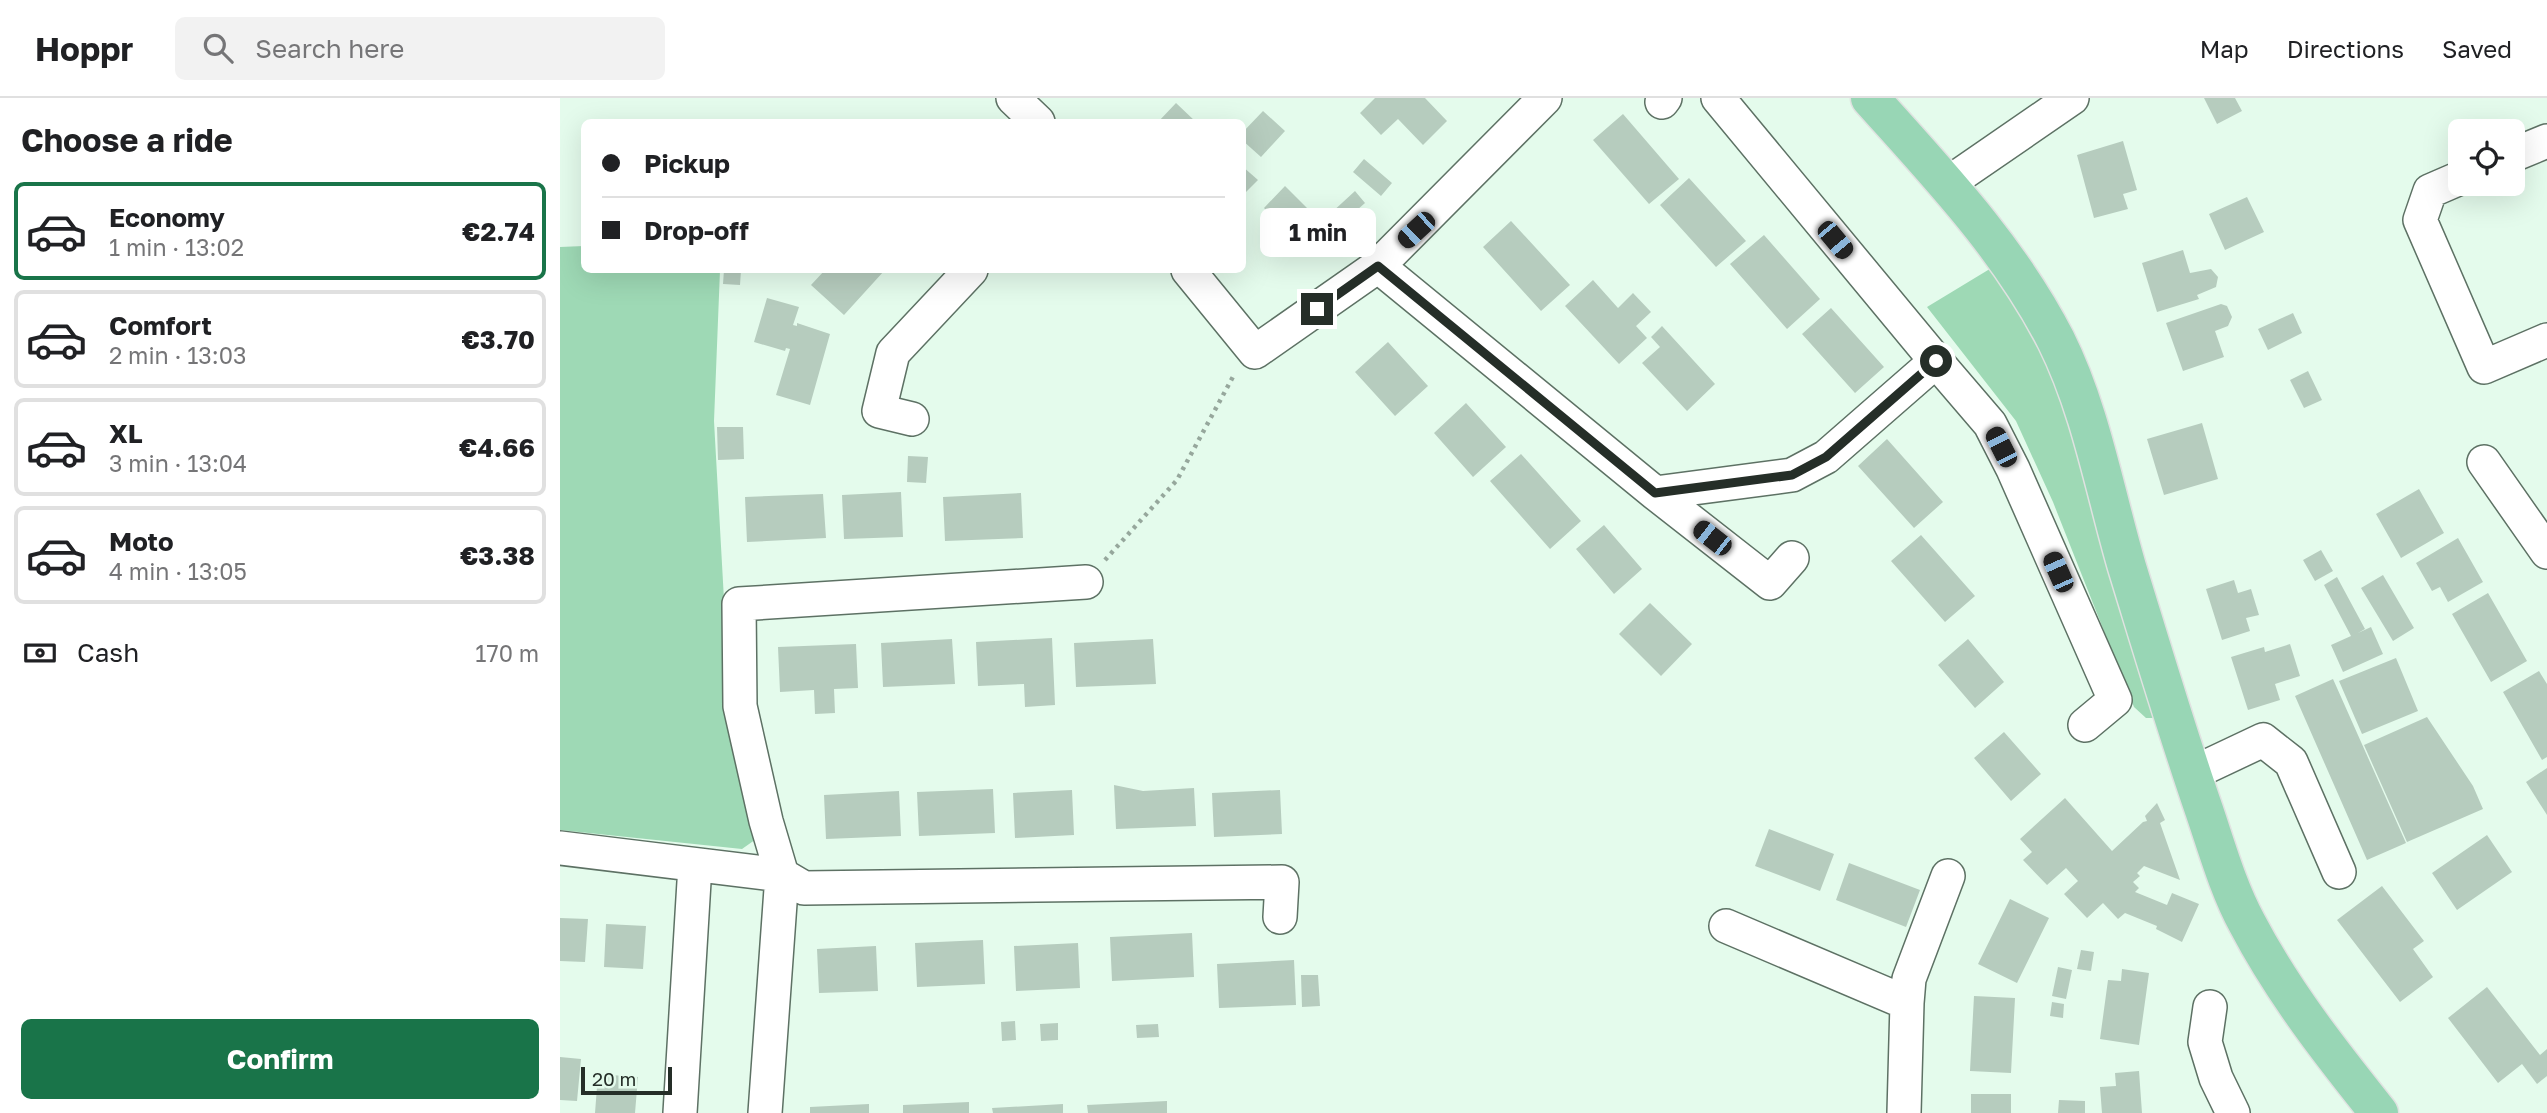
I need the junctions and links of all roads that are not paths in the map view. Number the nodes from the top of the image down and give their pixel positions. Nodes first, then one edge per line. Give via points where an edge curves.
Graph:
1 (1013, 98) edge
2 (1718, 98) edge
3 (1870, 98) edge
4 (2071, 98) edge
5 (1541, 99) edge
6 (1035, 119) edge
7 (2547, 141) edge
8 (2525, 150) edge
9 (2448, 183) edge
10 (1947, 184) junction
11 (1378, 266) junction
12 (968, 273) edge
13 (1190, 273) edge
14 (2547, 340) edge
15 (1936, 361) junction
16 (912, 419) dead end
17 (2484, 462) dead end
18 (1655, 493) junction
19 (2547, 552) edge
20 (1792, 558) dead end
21 (1086, 582) road end
22 (2085, 725) dead end
23 (2191, 774) junction
24 (560, 848) edge
25 (695, 865) junction
26 (2339, 872) dead end
27 (782, 875) junction
28 (1948, 876) dead end
29 (1280, 917) dead end
30 (1726, 926) dead end
31 (1907, 1003) junction
32 (2210, 1007) dead end
33 (680, 1113) edge
34 (765, 1113) edge
35 (1904, 1113) edge
36 (2233, 1113) edge
37 (2379, 1113) edge

1 - 6 street
2 - 15 street
3 - 10 main road
4 - 10 street
5 - 11 street
7 - 8 street
9 - 14 street via 2430,191 2420,220 2484,367
10 - 23 main road via 2028,288 2058,344 2084,413
11 - 13 street via 1255,352
11 - 18 street
12 - 16 street via 893,353 879,411
15 - 18 street via 1826,457 1792,475
15 - 22 street via 1990,424 2115,700
17 - 19 street
18 - 20 street via 1770,583
21 - 27 street via 739,604 740,706
23 - 26 street via 2263,740 2291,762
23 - 37 main road via 2246,922 2324,1044
24 - 25 street
25 - 27 street
25 - 33 street
27 - 29 street via 804,888 1282,882
27 - 34 street
28 - 31 street via 1909,979
30 - 31 street
31 - 35 street
32 - 36 street via 2205,1042

